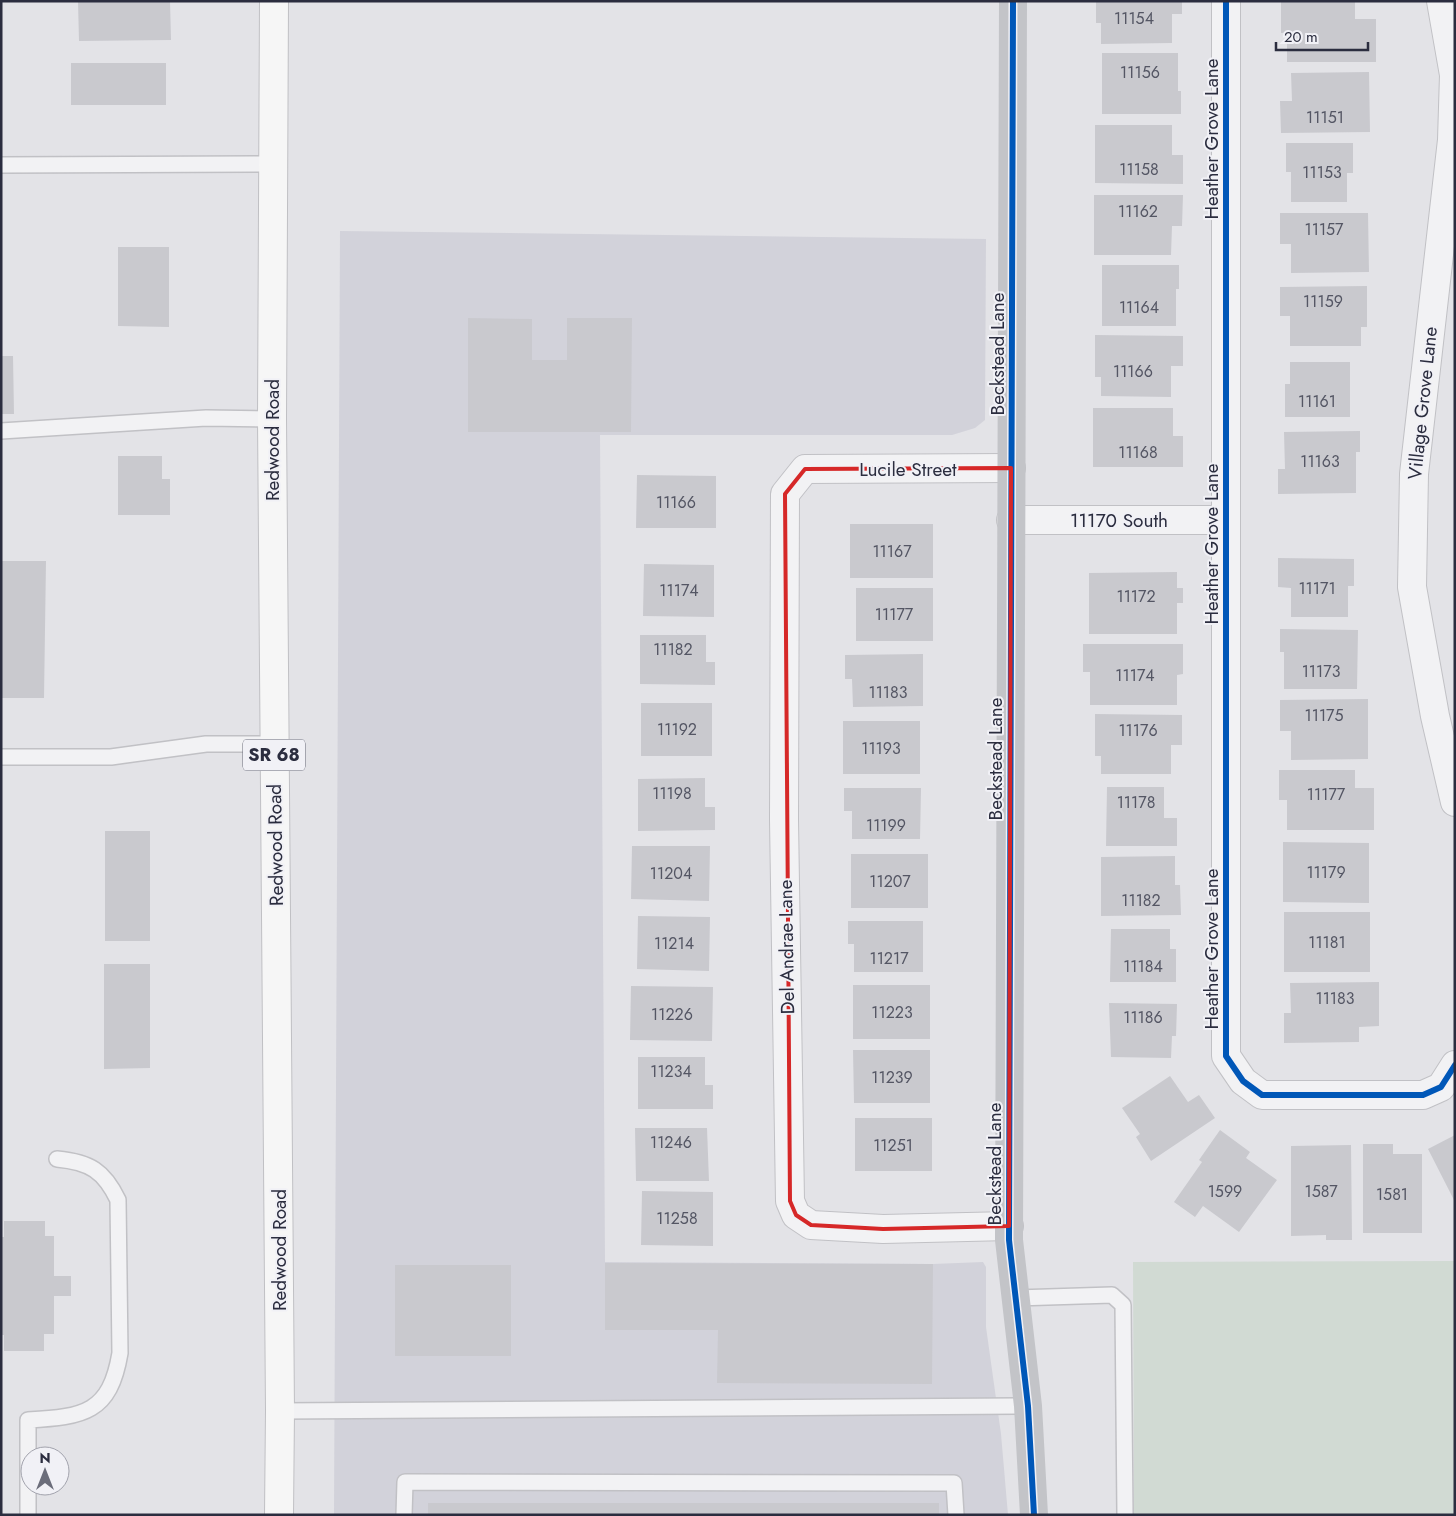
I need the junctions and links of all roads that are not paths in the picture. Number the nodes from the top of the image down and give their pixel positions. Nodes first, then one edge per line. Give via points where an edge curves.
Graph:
1 (274, 1) edge
2 (1013, 1) edge
3 (1226, 1) edge
4 (1441, 1) edge
5 (273, 164) junction
6 (1, 165) edge
7 (272, 419) junction
8 (1, 431) edge
9 (1011, 468) junction
10 (805, 469) joint
11 (1011, 520) junction
12 (1226, 520) junction
13 (274, 744) junction
14 (1, 757) edge
15 (1455, 802) edge
16 (1455, 1065) edge
17 (57, 1159) dead end
18 (1009, 1226) junction
19 (1015, 1298) junction
20 (1028, 1406) junction
21 (280, 1411) junction
22 (277, 1512) edge
23 (28, 1515) edge
24 (404, 1515) edge
25 (956, 1515) edge
26 (1034, 1515) edge
27 (1125, 1515) edge

1 - 5 main road, Redwood Road / SR 68
2 - 9 street, Beckstead Lane
3 - 12 street, Heather Grove Lane
4 - 15 street, Village Grove Lane via 1454,75 1452,140 1414,474 1412,587 1435,716
5 - 6 lane
5 - 7 main road, Redwood Road / SR 68
7 - 8 lane via 206,418
7 - 13 main road, Redwood Road / SR 68
9 - 10 street, Lucile Street
9 - 11 street, Beckstead Lane
10 - 18 street, Del Andrae Lane via 785,494 784,820 790,1201 796,1215 811,1224 883,1229
11 - 12 street, 11170 South
11 - 18 street, Beckstead Lane
12 - 16 street, Heather Grove Lane via 1226,1056 1243,1081 1262,1095 1423,1095 1441,1087
13 - 14 lane via 206,744 111,757
13 - 21 main road, Redwood Road / SR 68
17 - 23 lane via 84,1164 100,1172 111,1184 118,1200 120,1353 108,1393 97,1405 67,1418 28,1420
18 - 19 street, Beckstead Lane
19 - 20 street, Beckstead Lane
19 - 27 lane via 1112,1295 1123,1305
20 - 21 lane
20 - 26 street, Beckstead Lane
21 - 22 main road, Redwood Road / SR 68
24 - 25 lane via 405,1482 465,1482 954,1483

